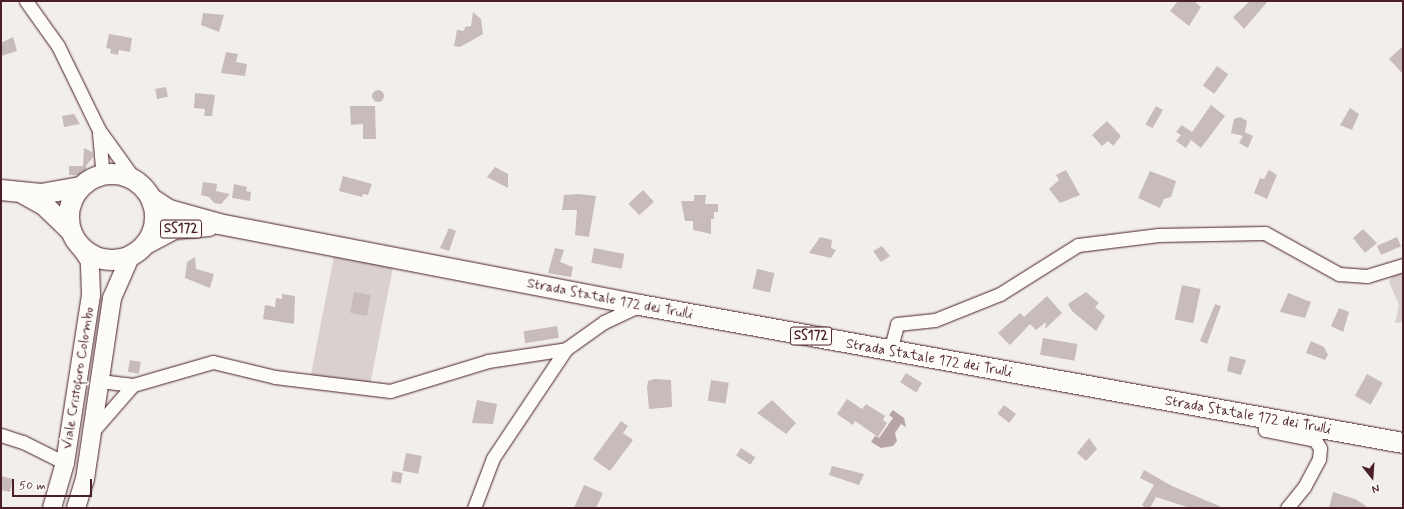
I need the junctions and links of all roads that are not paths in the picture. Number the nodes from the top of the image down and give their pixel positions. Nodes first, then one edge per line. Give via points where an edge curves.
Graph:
1 (26, 1) edge
2 (99, 130) junction
3 (99, 175) junction
4 (135, 180) junction
5 (80, 187) junction
6 (1, 190) edge
7 (24, 194) junction
8 (152, 199) junction
9 (219, 224) junction
10 (70, 230) junction
11 (146, 244) junction
12 (82, 249) junction
13 (130, 257) junction
14 (1403, 265) edge
15 (640, 305) junction
16 (566, 349) junction
17 (890, 351) junction
18 (100, 382) junction
19 (133, 385) junction
20 (1264, 418) junction
21 (92, 432) junction
22 (1, 435) edge
23 (1403, 443) edge
24 (65, 464) junction
25 (52, 508) edge
26 (76, 508) edge
27 (474, 508) edge
28 (1287, 508) edge

1 - 2 street via 58,46
2 - 3 street via 102,167
2 - 4 street
3 - 4 main road via 117,174
3 - 5 main road
4 - 8 main road
5 - 7 main road via 52,193
5 - 10 main road via 72,200 68,215
6 - 7 main road
7 - 10 main road via 44,205
8 - 9 main road, Strada Statale 172 dei Trulli / SS172 via 170,210
8 - 11 main road via 155,221
9 - 11 main road, Strada Statale 172 dei Trulli / SS172 via 174,229
9 - 15 main road, Strada Statale 172 dei Trulli / SS172
10 - 12 main road
11 - 13 main road
12 - 13 main road via 105,260
12 - 24 main road, Viale Cristoforo Colombo via 90,261 91,295
13 - 18 main road, Viale Cristoforo Colombo via 112,298
14 - 17 street via 1367,276 1339,274 1265,233 1158,235 1078,245 1000,294 935,320 897,324
15 - 16 street via 604,322
15 - 17 main road, Strada Statale 172 dei Trulli / SS172
16 - 19 street via 488,361 390,391 275,377 213,362
16 - 27 street via 493,458
17 - 20 main road, Strada Statale 172 dei Trulli / SS172
18 - 19 street
18 - 21 main road, Viale Cristoforo Colombo
19 - 21 street
20 - 23 main road, Strada Statale 172 dei Trulli / SS172
20 - 28 street via 1265,430 1315,440 1320,448 1319,459 1304,487
21 - 26 main road, Viale Cristoforo Colombo via 85,479
22 - 24 street
24 - 25 main road, Viale Cristoforo Colombo

